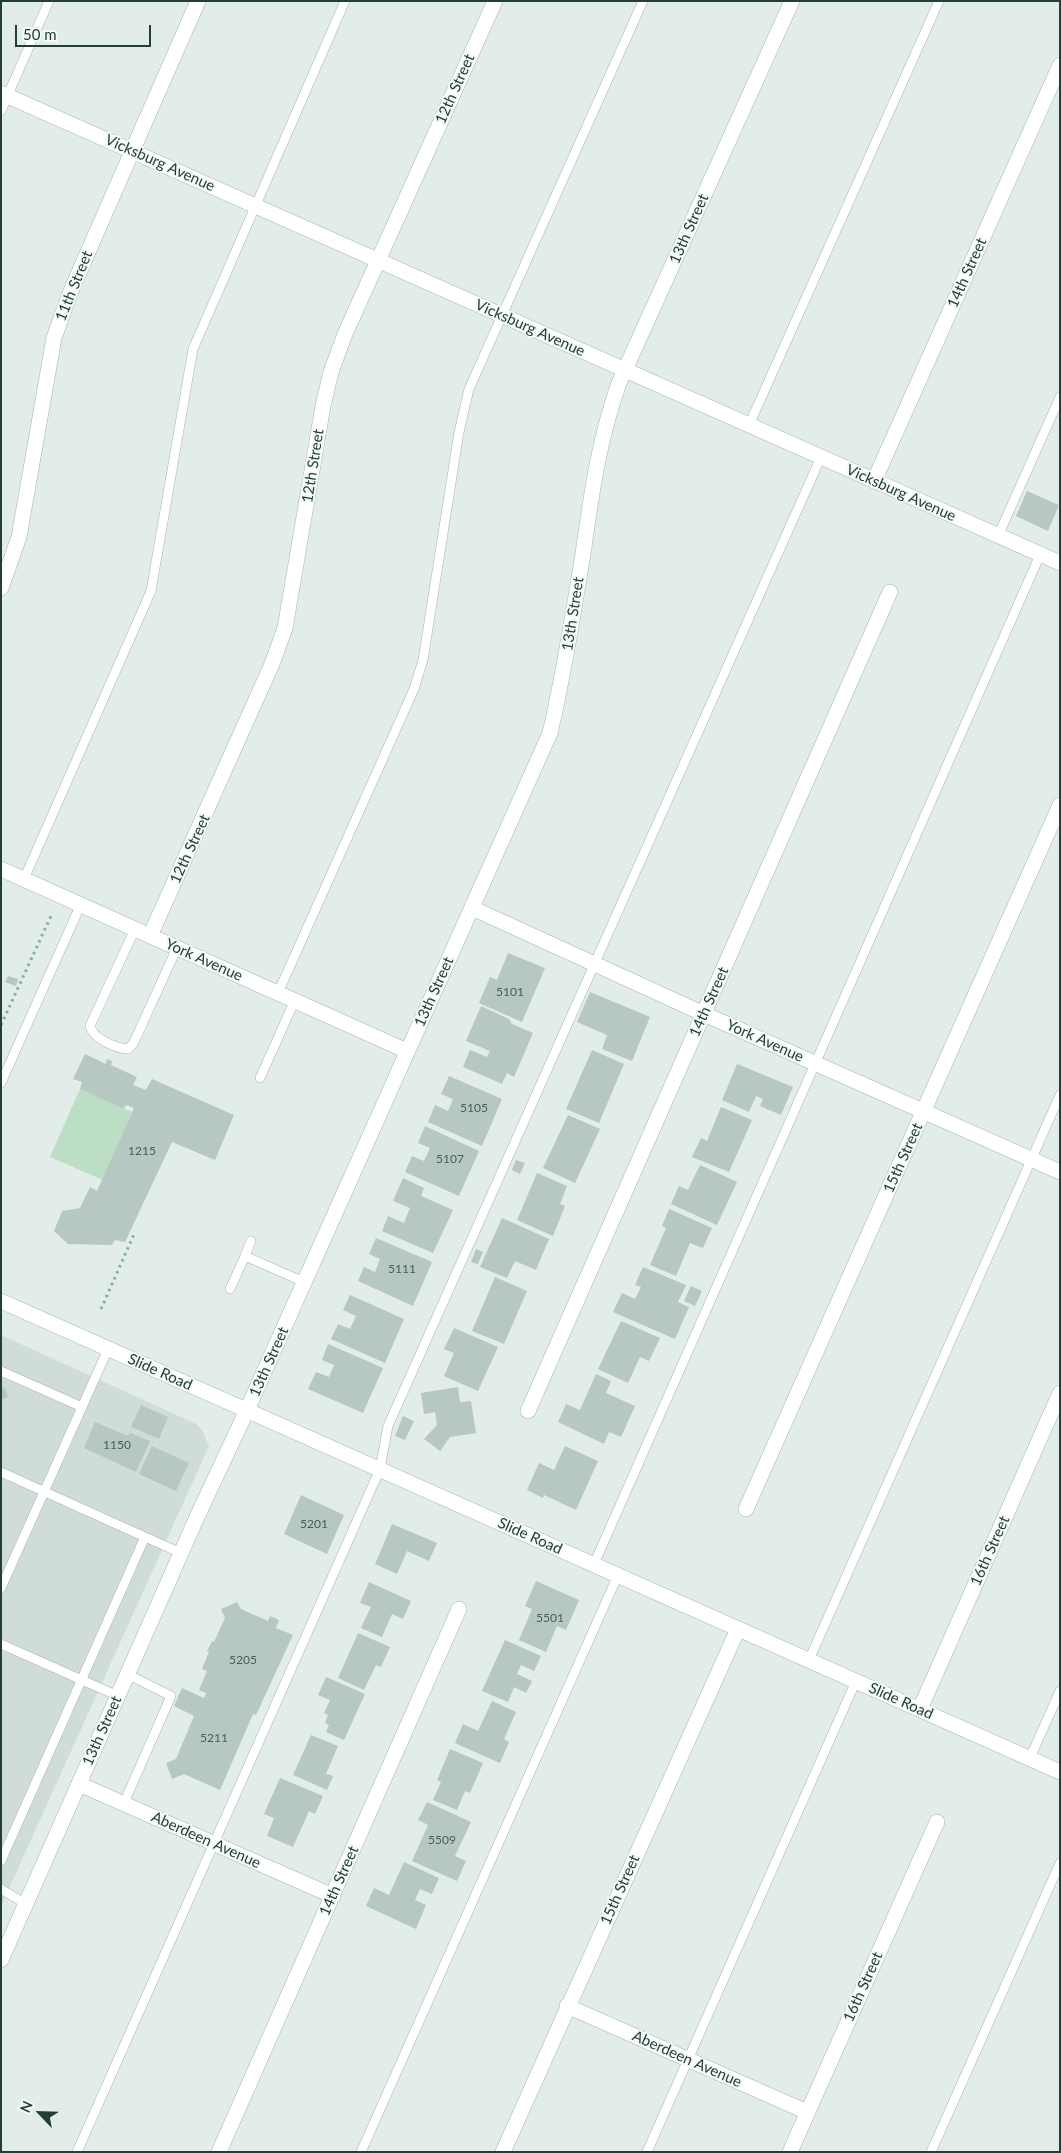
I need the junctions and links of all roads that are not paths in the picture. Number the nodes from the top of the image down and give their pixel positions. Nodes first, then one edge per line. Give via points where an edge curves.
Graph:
1 (49, 1) edge
2 (198, 1) edge
3 (345, 1) edge
4 (494, 1) edge
5 (643, 1) edge
6 (792, 1) edge
7 (939, 1) edge
8 (1060, 65) edge
9 (4, 94) edge
10 (1, 111) edge
11 (132, 151) junction
12 (255, 206) junction
13 (378, 260) junction
14 (503, 316) junction
15 (625, 370) junction
16 (1060, 397) edge
17 (749, 425) junction
18 (821, 457) junction
19 (874, 481) junction
20 (998, 536) junction
21 (1040, 555) junction
22 (1060, 564) edge
23 (1, 588) edge
24 (890, 592) dead end
25 (1060, 805) edge
26 (1, 869) edge
27 (24, 879) junction
28 (80, 904) junction
29 (472, 908) junction
30 (135, 929) junction
31 (150, 936) junction
32 (177, 948) junction
33 (594, 963) junction
34 (278, 993) junction
35 (295, 1000) junction
36 (704, 1014) junction
37 (408, 1050) junction
38 (816, 1064) junction
39 (260, 1078) dead end
40 (1, 1084) edge
41 (1060, 1095) edge
42 (924, 1111) junction
43 (1031, 1159) junction
44 (1060, 1172) edge
45 (252, 1241) dead end
46 (245, 1256) junction
47 (304, 1282) junction
48 (230, 1289) dead end
49 (1, 1301) edge
50 (108, 1349) junction
51 (1, 1371) edge
52 (1060, 1393) edge
53 (82, 1407) junction
54 (247, 1410) junction
55 (528, 1412) dead end
56 (380, 1469) junction
57 (1, 1472) edge
58 (44, 1492) junction
59 (746, 1509) dead end
60 (146, 1537) junction
61 (181, 1553) junction
62 (594, 1564) junction
63 (618, 1575) junction
64 (1, 1588) edge
65 (459, 1609) dead end
66 (738, 1629) junction
67 (1, 1644) edge
68 (809, 1660) junction
69 (127, 1674) junction
70 (82, 1680) junction
71 (856, 1681) junction
72 (1060, 1691) edge
73 (118, 1696) junction
74 (920, 1709) junction
75 (1030, 1758) junction
76 (1060, 1772) edge
77 (79, 1784) junction
78 (124, 1803) junction
79 (937, 1822) dead end
80 (212, 1843) junction
81 (1, 1862) edge
82 (1060, 1862) edge
83 (1, 1889) edge
84 (332, 1896) junction
85 (26, 1904) junction
86 (1, 1960) edge
87 (567, 2006) junction
88 (688, 2060) junction
89 (807, 2112) junction
90 (76, 2152) edge
91 (219, 2152) edge
92 (361, 2152) edge
93 (503, 2152) edge
94 (647, 2152) edge
95 (790, 2152) edge
96 (931, 2152) edge

1 - 9 lane
2 - 11 street, 11th Street
3 - 12 lane
4 - 13 street, 12th Street
5 - 14 lane
6 - 15 street, 13th Street
7 - 17 lane
8 - 19 street, 14th Street
9 - 10 lane
9 - 11 street, Vicksburg Avenue
11 - 12 street, Vicksburg Avenue
11 - 23 street, 11th Street via 70,293 54,338 19,537
12 - 13 street, Vicksburg Avenue
12 - 27 lane via 193,349 151,591
13 - 14 street, Vicksburg Avenue
13 - 31 street, 12th Street via 331,372 285,628 269,673
14 - 15 street, Vicksburg Avenue
14 - 34 lane via 469,389 459,432 422,660 414,689
15 - 17 street, Vicksburg Avenue
15 - 29 street, 13th Street via 608,415 597,460 565,669 550,733
16 - 20 lane
17 - 18 street, Vicksburg Avenue
18 - 19 street, Vicksburg Avenue
18 - 33 lane
19 - 20 street, Vicksburg Avenue
20 - 21 street, Vicksburg Avenue
21 - 22 street, Vicksburg Avenue
21 - 38 lane
24 - 36 street, 14th Street
25 - 42 street, 15th Street
26 - 27 street, York Avenue
27 - 28 street, York Avenue
28 - 30 street, York Avenue
28 - 40 lane
29 - 33 street, York Avenue
29 - 37 street, 13th Street
30 - 31 street, York Avenue
30 - 32 lane via 90,1026 95,1036 123,1048 128,1049 133,1044
31 - 32 street, York Avenue
32 - 34 street, York Avenue
33 - 36 street, York Avenue
33 - 56 lane via 388,1426
34 - 35 street, York Avenue
35 - 37 street, York Avenue
35 - 39 lane
36 - 38 street, York Avenue
36 - 55 street, 14th Street
37 - 47 street, 13th Street
38 - 42 street, York Avenue
38 - 62 lane
41 - 43 lane
42 - 43 street, York Avenue
42 - 59 street, 15th Street
43 - 44 street, York Avenue
43 - 68 lane
45 - 46 lane
46 - 47 lane
46 - 48 lane
47 - 54 street, 13th Street
49 - 50 street, Slide Road
50 - 53 lane
50 - 54 street, Slide Road
51 - 53 lane
52 - 74 street, 16th Street
53 - 58 lane
54 - 56 street, Slide Road
54 - 61 street, 13th Street
56 - 62 street, Slide Road
56 - 80 lane
57 - 58 lane
58 - 60 lane
58 - 64 lane
60 - 61 lane
60 - 70 lane
61 - 69 street, 13th Street
62 - 63 street, Slide Road
63 - 66 street, Slide Road
63 - 92 lane
65 - 84 street, 14th Street
66 - 68 street, Slide Road
66 - 87 street, 15th Street
67 - 70 lane
68 - 71 street, Slide Road
69 - 73 street, 13th Street
69 - 78 lane via 171,1696
70 - 73 lane
70 - 81 lane
71 - 74 street, Slide Road
71 - 88 lane
72 - 75 lane
73 - 77 street, 13th Street
74 - 75 street, Slide Road
75 - 76 street, Slide Road
77 - 78 street, Aberdeen Avenue
77 - 85 street, 13th Street
78 - 80 street, Aberdeen Avenue
79 - 89 street, 16th Street
80 - 84 street, Aberdeen Avenue
80 - 90 lane
82 - 96 lane
83 - 85 lane
84 - 91 street, 14th Street
85 - 86 street, 13th Street
87 - 88 street, Aberdeen Avenue
87 - 93 street, 15th Street
88 - 89 street, Aberdeen Avenue
88 - 94 lane
89 - 95 street, 16th Street

